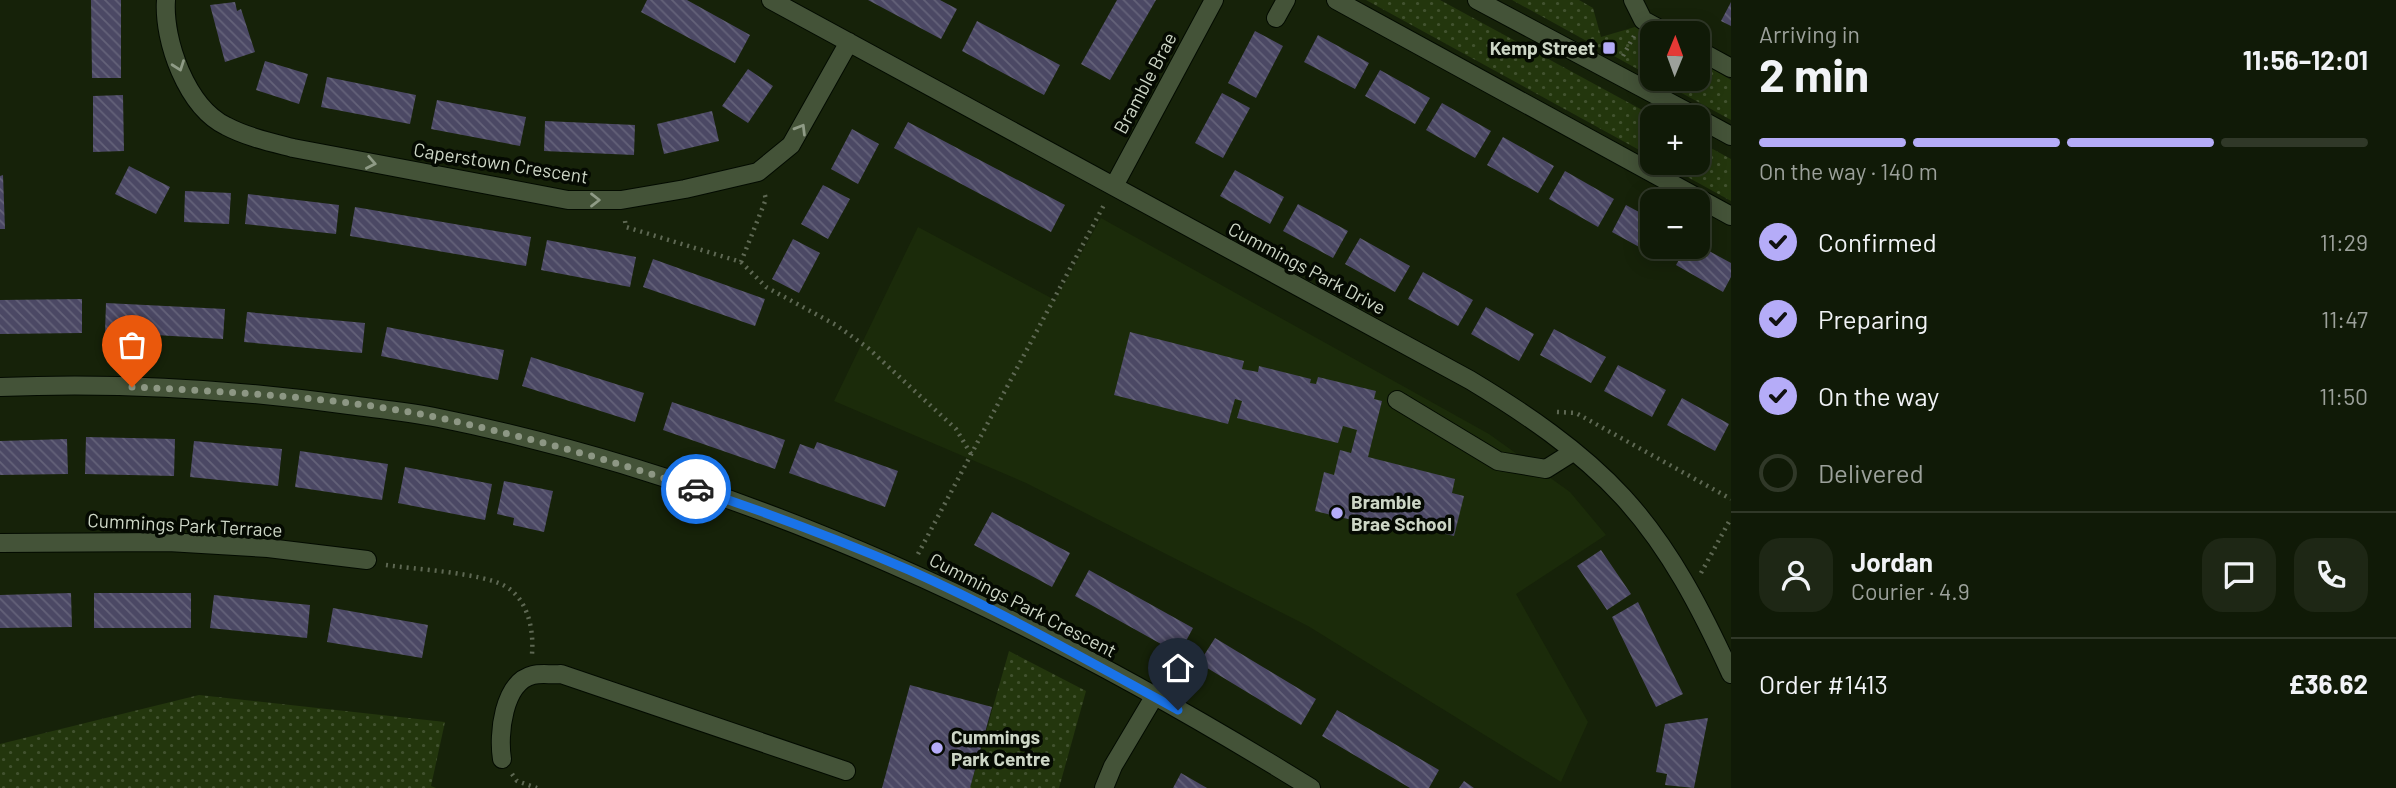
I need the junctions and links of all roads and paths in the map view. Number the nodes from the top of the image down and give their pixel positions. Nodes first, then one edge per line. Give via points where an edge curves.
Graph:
1 (166, 0) edge
2 (771, 0) edge
3 (1214, 0) edge
4 (1286, 0) edge
5 (1336, 0) edge
6 (1477, 0) edge
7 (1633, 0) edge
8 (1276, 18) dead end
9 (1643, 20) joint
10 (849, 42) junction
11 (1710, 57) edge
12 (1731, 68) edge
13 (1614, 74) junction
14 (1672, 105) edge
15 (1710, 125) edge
16 (1731, 136) edge
17 (758, 172) junction
18 (1114, 186) junction
19 (621, 200) junction
20 (1731, 216) edge
21 (741, 262) junction
22 (0, 387) edge
23 (1396, 400) dead end
24 (1552, 411) dead end
25 (1573, 452) junction
26 (971, 454) junction
27 (1731, 499) edge
28 (1731, 518) edge
29 (0, 543) edge
30 (367, 560) joint
31 (909, 570) junction
32 (1691, 592) junction
33 (1731, 674) edge
34 (531, 675) junction
35 (1154, 697) junction
36 (502, 759) dead end
37 (846, 771) dead end
38 (1104, 788) edge
39 (1311, 788) edge

1 -> 19 street, Caperstown Crescent via 180,74 223,125 257,139 345,158 568,200
2 - 10 street, Cummings Park Drive
3 - 18 street, Bramble Brae
4 - 8 street
5 - 20 street
6 - 13 street
7 - 9 street
9 - 13 path
17 -> 10 street, Caperstown Crescent via 791,145
10 - 18 street, Cummings Park Drive
11 - 12 street
13 - 14 street
15 - 16 street
17 - 19 street, Caperstown Crescent
17 - 21 path via 766,199
18 - 25 street, Cummings Park Drive via 1470,380 1515,407
18 - 26 path
19 - 21 path via 626,228
21 - 26 path via 766,287 868,348 956,429
22 - 31 street, Cummings Park Crescent via 79,384 265,394 437,417 607,458 760,510
23 - 25 street via 1498,461 1546,469
24 - 27 path via 1576,414
25 - 32 street, Cummings Park Drive via 1622,496
26 - 31 path
28 - 32 path
29 - 30 street, Cummings Park Terrace via 168,542
30 - 34 path via 505,586 524,607 534,633
31 - 35 street, Cummings Park Crescent
32 - 33 street, Cummings Park Drive
34 - 36 street via 513,689 499,738
34 - 37 street via 561,674
35 - 38 street via 1112,766
35 - 39 street, Cummings Park Crescent

